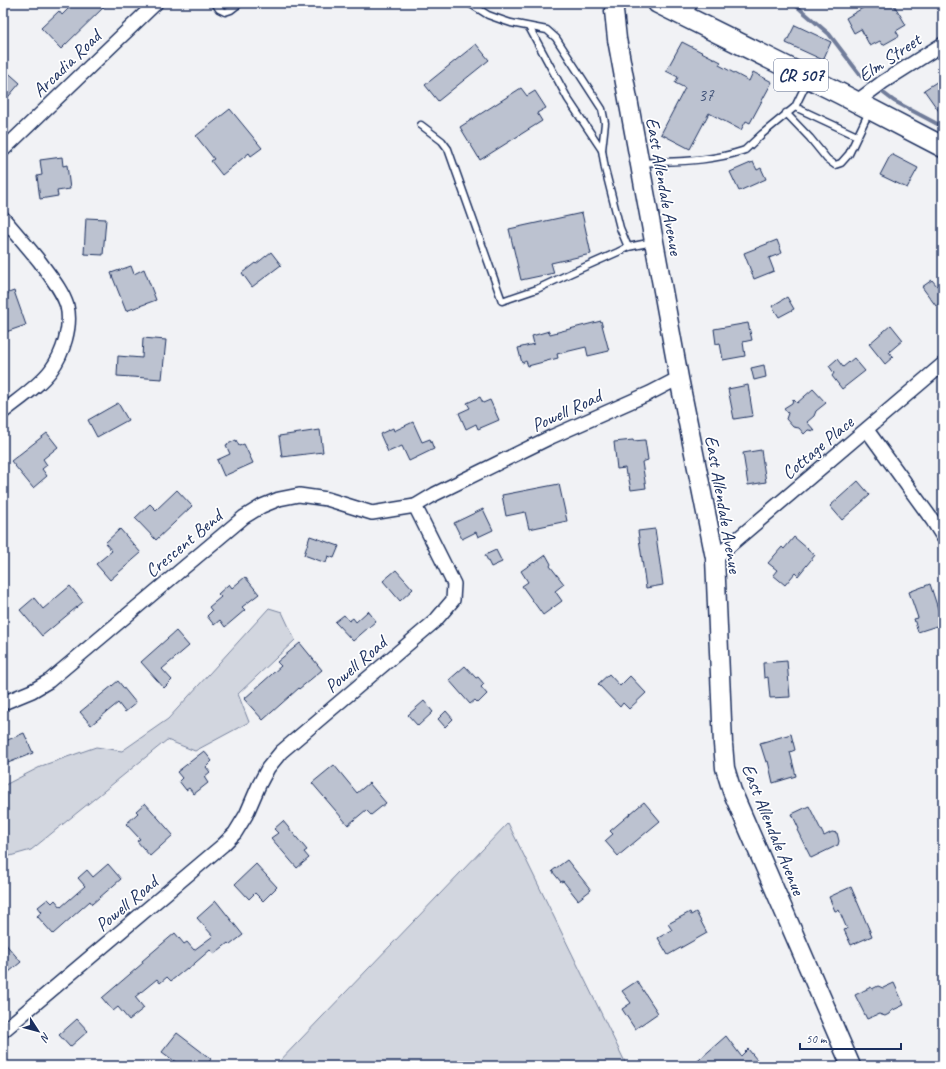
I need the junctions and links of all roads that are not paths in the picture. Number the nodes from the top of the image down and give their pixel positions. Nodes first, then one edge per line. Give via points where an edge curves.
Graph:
1 (156, 3) edge
2 (215, 3) edge
3 (240, 3) edge
4 (469, 3) edge
5 (615, 3) edge
6 (658, 3) edge
7 (690, 10) edge
8 (529, 27) junction
9 (943, 44) edge
10 (809, 79) junction
11 (865, 101) junction
12 (795, 107) junction
13 (786, 113) junction
14 (420, 125) dead end
15 (857, 136) junction
16 (943, 147) edge
17 (3, 150) edge
18 (602, 150) junction
19 (640, 163) junction
20 (3, 218) edge
21 (654, 242) junction
22 (628, 247) junction
23 (943, 364) edge
24 (679, 378) junction
25 (3, 412) edge
26 (867, 430) junction
27 (415, 506) junction
28 (943, 537) edge
29 (715, 558) junction
30 (3, 703) edge
31 (3, 1031) edge
32 (851, 1066) edge

1 - 17 street, Arcadia Road
2 - 3 lane via 225,12
4 - 8 lane via 488,16
5 - 19 main road, East Allendale Avenue via 617,40
6 - 7 main road, CR 507
7 - 10 main road, CR 507
8 - 18 lane via 568,99
8 - 18 lane via 547,30 556,38 602,109 605,123
9 - 11 street, Elm Street via 882,82
10 - 11 main road, CR 507
10 - 12 lane
11 - 15 lane
11 - 16 main road, CR 507
12 - 13 lane
12 - 15 lane
13 - 15 lane via 835,165 846,158
13 - 19 lane via 745,150 681,162
14 - 22 lane via 442,141 448,149 502,301 537,289
18 - 22 lane via 620,228
19 - 21 main road, East Allendale Avenue
20 - 25 street via 61,291 67,307 68,323 65,342 50,370 40,382
21 - 22 lane
21 - 24 main road, East Allendale Avenue
23 - 26 street, Cottage Place
24 - 27 street, Powell Road via 551,437
24 - 29 main road, East Allendale Avenue
26 - 28 street
26 - 29 street, Cottage Place
27 - 30 street, Crescent Bend via 372,513 327,499 299,495 262,506 244,516 49,681
27 - 31 street, Powell Road via 454,584 453,600 435,621 281,752 268,768 235,833 223,845
29 - 32 main road, East Allendale Avenue via 725,768 732,791

